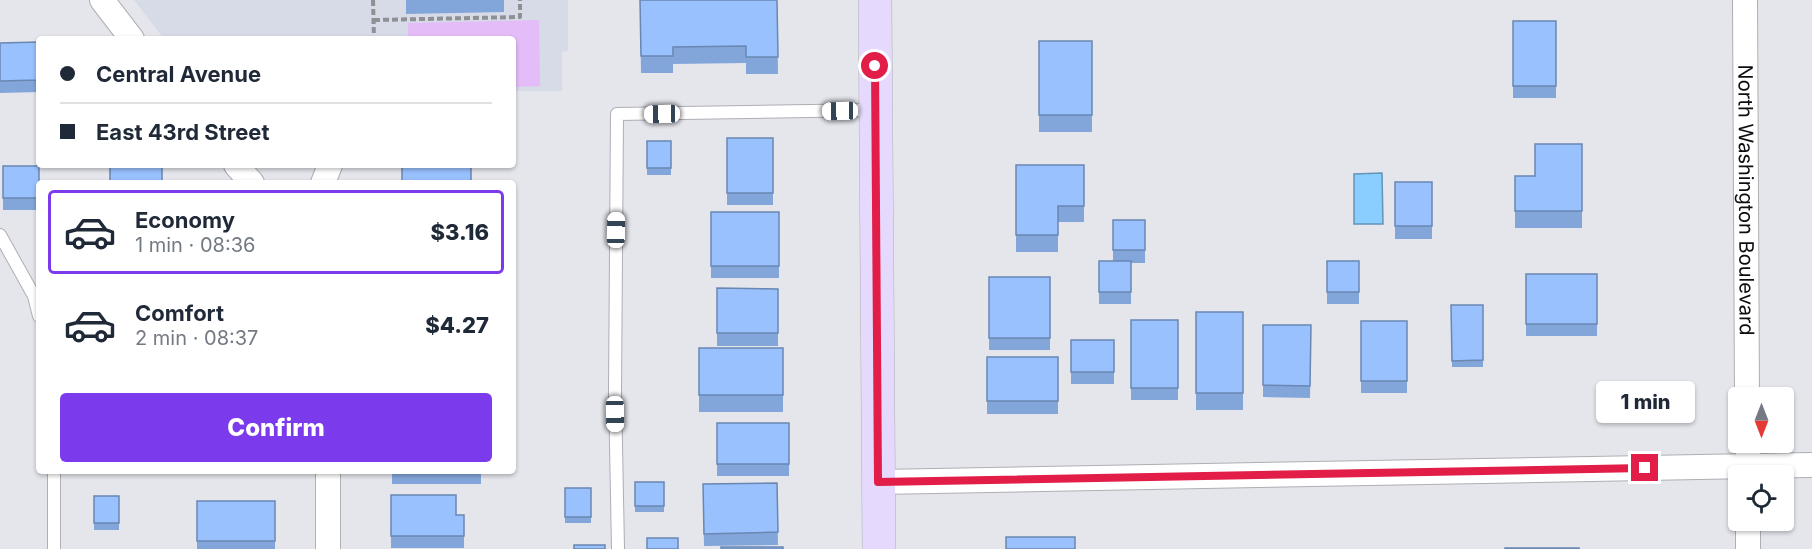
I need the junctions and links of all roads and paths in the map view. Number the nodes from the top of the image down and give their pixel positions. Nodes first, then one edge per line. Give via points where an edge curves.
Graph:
1 (102, 0) edge
2 (373, 0) edge
3 (520, 0) edge
4 (875, 0) edge
5 (1745, 0) edge
6 (374, 20) junction
7 (130, 36) edge
8 (374, 36) edge
9 (876, 110) junction
10 (239, 168) edge
11 (249, 180) edge
12 (0, 235) edge
13 (36, 304) edge
14 (1747, 387) edge
15 (1748, 461) edge
16 (1812, 465) edge
17 (54, 474) edge
18 (328, 474) edge
19 (878, 482) junction
20 (1748, 531) edge
21 (54, 549) edge
22 (328, 549) edge
23 (618, 549) edge
24 (879, 549) edge
25 (1749, 549) edge

1 - 7 street
2 - 6 path
3 - 6 path via 520,17
4 - 9 main road
5 - 14 street, North Washington Boulevard
6 - 8 path
9 - 19 main road
9 - 23 lane via 617,114
10 - 11 street
12 - 13 lane
15 - 16 street
15 - 19 street
17 - 21 lane
18 - 22 street
19 - 24 main road
20 - 25 street

